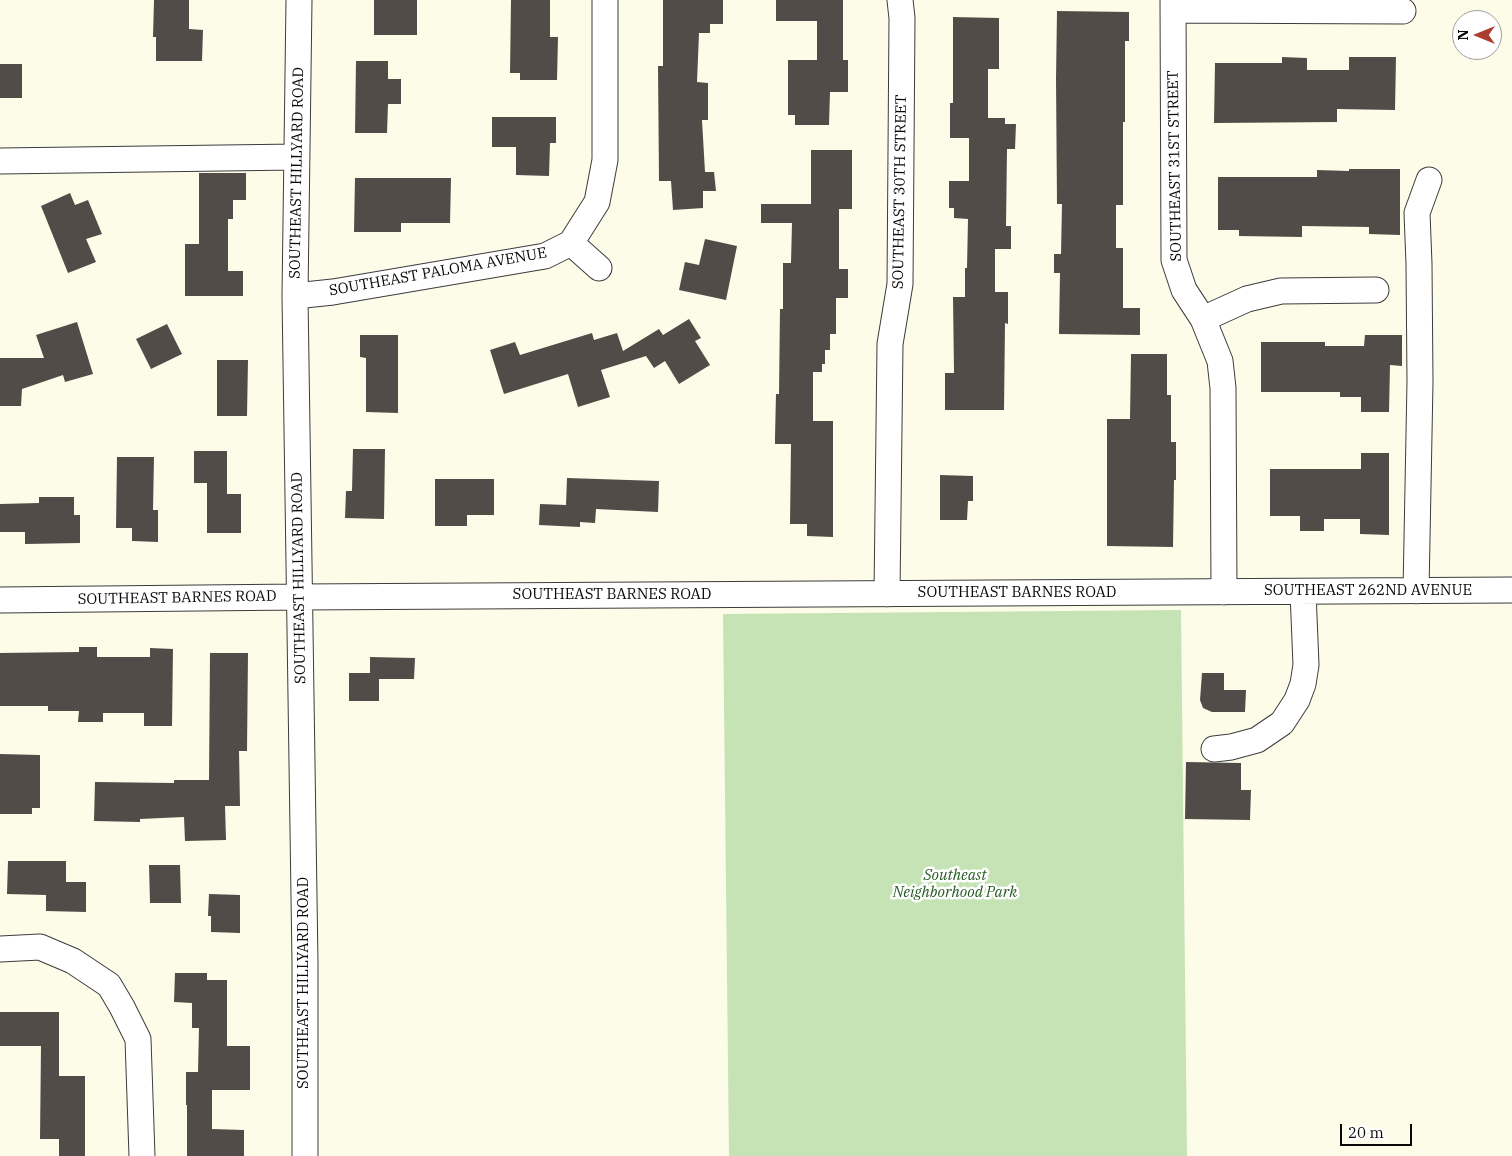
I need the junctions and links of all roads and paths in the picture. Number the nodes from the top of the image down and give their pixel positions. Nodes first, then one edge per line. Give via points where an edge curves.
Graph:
1 (299, 0) edge
2 (605, 0) edge
3 (900, 0) edge
4 (1173, 5) edge
5 (1403, 11) dead end
6 (297, 157) junction
7 (0, 161) edge
8 (1429, 180) dead end
9 (571, 243) junction
10 (599, 268) dead end
11 (1376, 290) dead end
12 (295, 296) junction
13 (1203, 319) junction
14 (1512, 590) edge
15 (1416, 591) junction
16 (1224, 592) junction
17 (1303, 592) junction
18 (887, 594) junction
19 (299, 597) junction
20 (0, 600) edge
21 (1214, 749) dead end
22 (0, 949) edge
23 (142, 1156) edge
24 (305, 1156) edge

1 - 6 street, SOUTHEAST HILLYARD ROAD
2 - 9 street via 605,160 597,202
3 - 18 street, SOUTHEAST 30TH STREET via 900,284 890,344
4 - 5 street
4 - 13 street, SOUTHEAST 31ST STREET via 1174,260 1184,290
6 - 7 street
6 - 12 street, SOUTHEAST HILLYARD ROAD
8 - 15 street via 1416,213 1420,382
9 - 10 street
9 - 12 street, SOUTHEAST PALOMA AVENUE via 545,256
11 - 13 street via 1281,291 1247,299
12 - 19 street, SOUTHEAST HILLYARD ROAD
13 - 16 street, SOUTHEAST 31ST STREET via 1220,361 1223,388
14 - 15 street, SOUTHEAST 262ND AVENUE
15 - 17 street, SOUTHEAST 262ND AVENUE
16 - 17 street, SOUTHEAST 262ND AVENUE
16 - 18 street, SOUTHEAST BARNES ROAD
17 - 21 street via 1306,664 1297,700 1282,723 1257,740
18 - 19 street, SOUTHEAST BARNES ROAD
19 - 20 street, SOUTHEAST BARNES ROAD
19 - 24 street, SOUTHEAST HILLYARD ROAD
22 - 23 street via 40,947 73,961 108,985 138,1040

